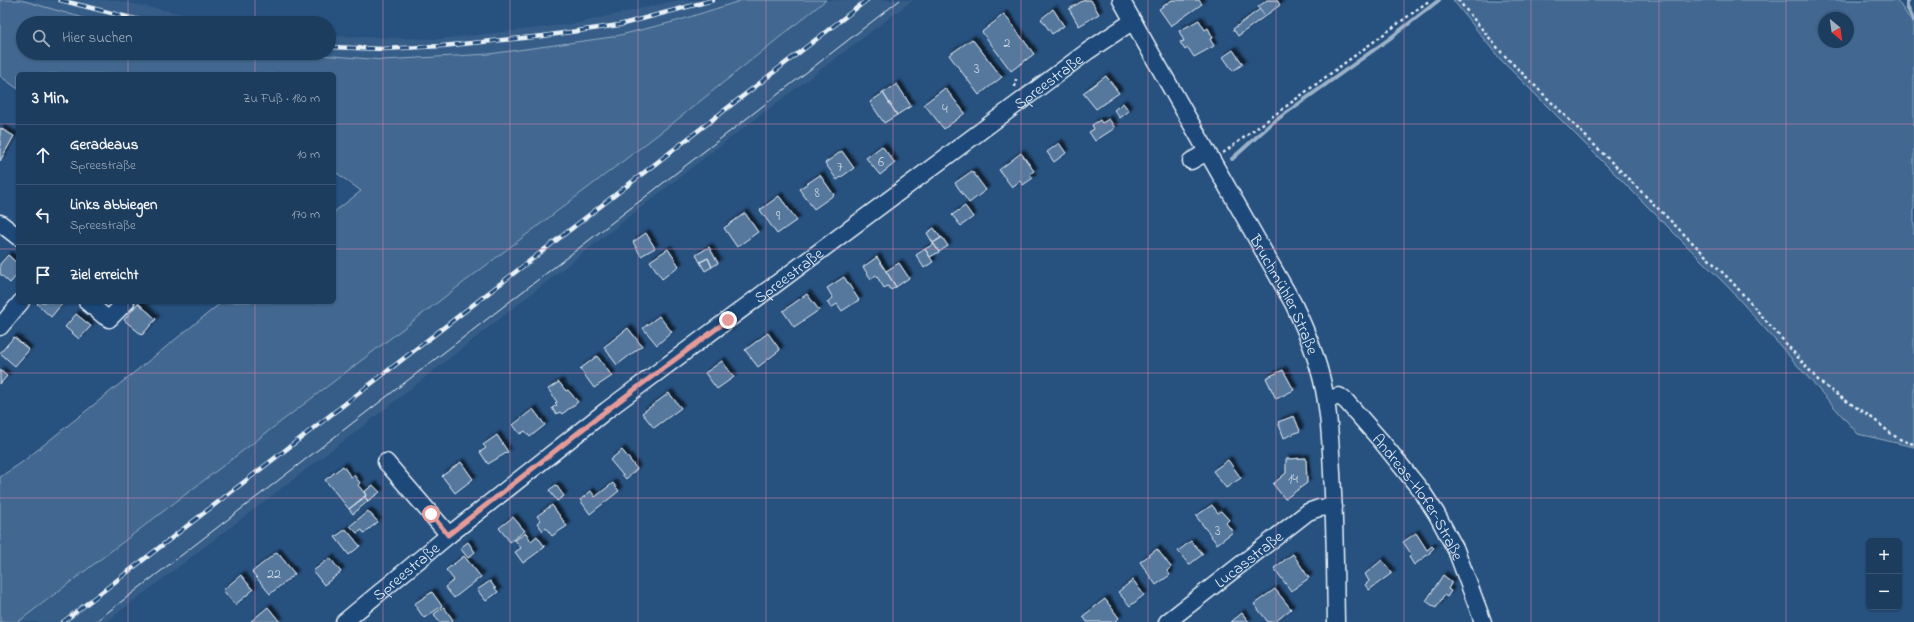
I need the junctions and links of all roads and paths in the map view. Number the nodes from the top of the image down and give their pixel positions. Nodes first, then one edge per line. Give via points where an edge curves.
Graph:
1 (1121, 0) edge
2 (1430, 0) edge
3 (1458, 0) edge
4 (1133, 21) junction
5 (1209, 157) junction
6 (1191, 161) dead end
7 (0, 223) edge
8 (16, 235) edge
9 (19, 304) edge
10 (90, 304) edge
11 (124, 304) edge
12 (1, 323) edge
13 (1326, 400) junction
14 (1914, 444) edge
15 (386, 462) dead end
16 (1334, 507) junction
17 (448, 535) junction
18 (344, 622) edge
19 (1167, 622) edge
20 (1336, 622) edge
21 (1483, 622) edge

1 - 4 street, Bruchmühler Straße
2 - 5 path
3 - 14 path via 1502,53 1732,282 1818,380 1873,419 1886,432
4 - 5 street, Bruchmühler Straße
4 - 17 street, Spreestraße via 1088,51 617,402
5 - 6 street
5 - 13 street, Bruchmühler Straße via 1293,303 1298,329 1315,354
7 - 8 street
9 - 12 street
10 - 11 street via 109,319
13 - 16 street, Bruchmühler Straße
13 - 21 street, Andreas-Hofer-Straße via 1339,396 1346,401 1423,493 1456,550
15 - 17 street, Spreestraße
16 - 19 street, Lucasstraße via 1318,508 1308,512
16 - 20 street, Bruchmühler Straße
17 - 18 street, Spreestraße

